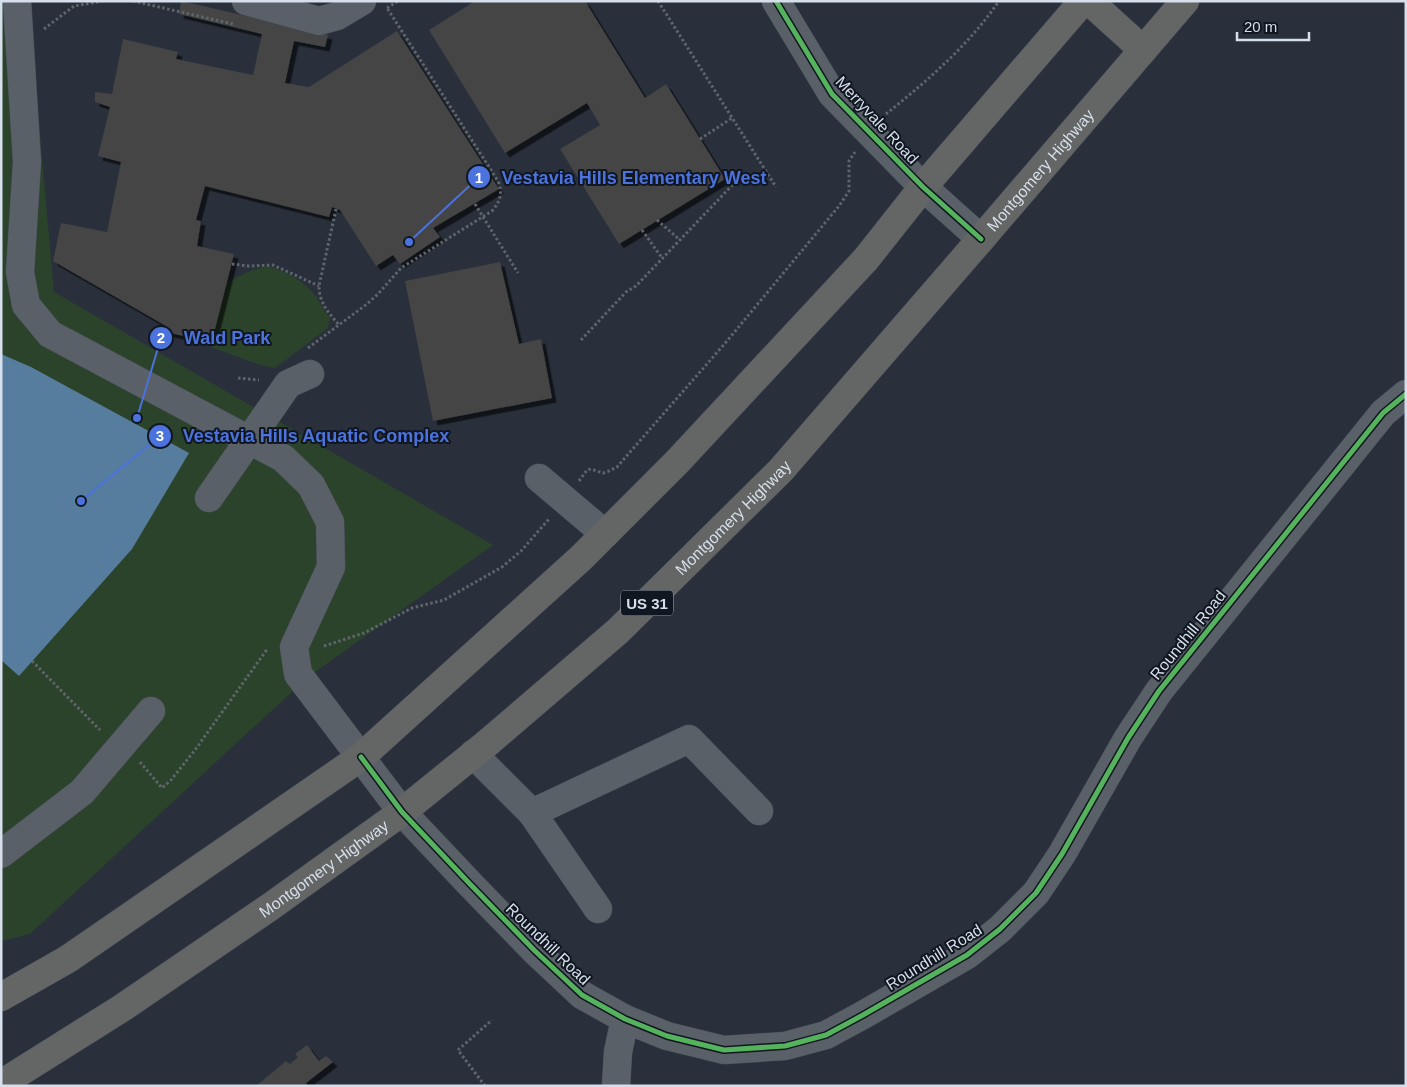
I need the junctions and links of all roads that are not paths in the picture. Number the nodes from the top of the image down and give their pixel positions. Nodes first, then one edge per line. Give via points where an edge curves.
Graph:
1 (18, 1) edge
2 (246, 1) edge
3 (776, 1) edge
4 (1083, 1) edge
5 (1089, 1) edge
6 (1184, 1) edge
7 (375, 5) edge
8 (1143, 50) junction
9 (923, 187) junction
10 (981, 239) junction
11 (309, 361) road end
12 (1406, 394) edge
13 (248, 440) junction
14 (538, 478) dead end
15 (209, 498) dead end
16 (605, 534) junction
17 (151, 711) dead end
18 (473, 754) junction
19 (361, 758) junction
20 (759, 811) dead end
21 (402, 812) junction
22 (532, 813) junction
23 (1, 854) edge
24 (598, 909) dead end
25 (1, 997) edge
26 (626, 1019) junction
27 (1, 1084) edge
28 (616, 1086) edge

1 - 13 street, Roundhill Road via 27,162 20,272 26,305 50,334
2 - 7 street via 319,21
3 - 9 street, Merryvale Road via 832,94
4 - 9 main road
5 - 8 main road
6 - 8 main road, Montgomery Highway / US 31
8 - 10 main road, Montgomery Highway / US 31
9 - 10 street, Merryvale Road
9 - 16 main road via 866,259 677,462
10 - 18 main road, Montgomery Highway / US 31 via 781,470 618,631
11 - 13 street via 288,384
12 - 26 street, Roundhill Road via 1383,413 1159,691 1036,893 1000,929 967,954 863,1015 826,1034 785,1046 724,1050 667,1036
13 - 15 street
13 - 19 street, Roundhill Road via 283,458 311,485 330,522 331,567 294,648 298,674
14 - 16 street
16 - 19 main road
17 - 23 street via 82,792
18 - 21 main road, Montgomery Highway / US 31
18 - 22 street
19 - 21 street, Roundhill Road
19 - 25 main road via 68,959
20 - 22 street via 689,739
21 - 26 street, Roundhill Road via 522,938 582,995
21 - 27 main road, Montgomery Highway / US 31 via 115,1014
22 - 24 street
26 - 28 street via 618,1052

